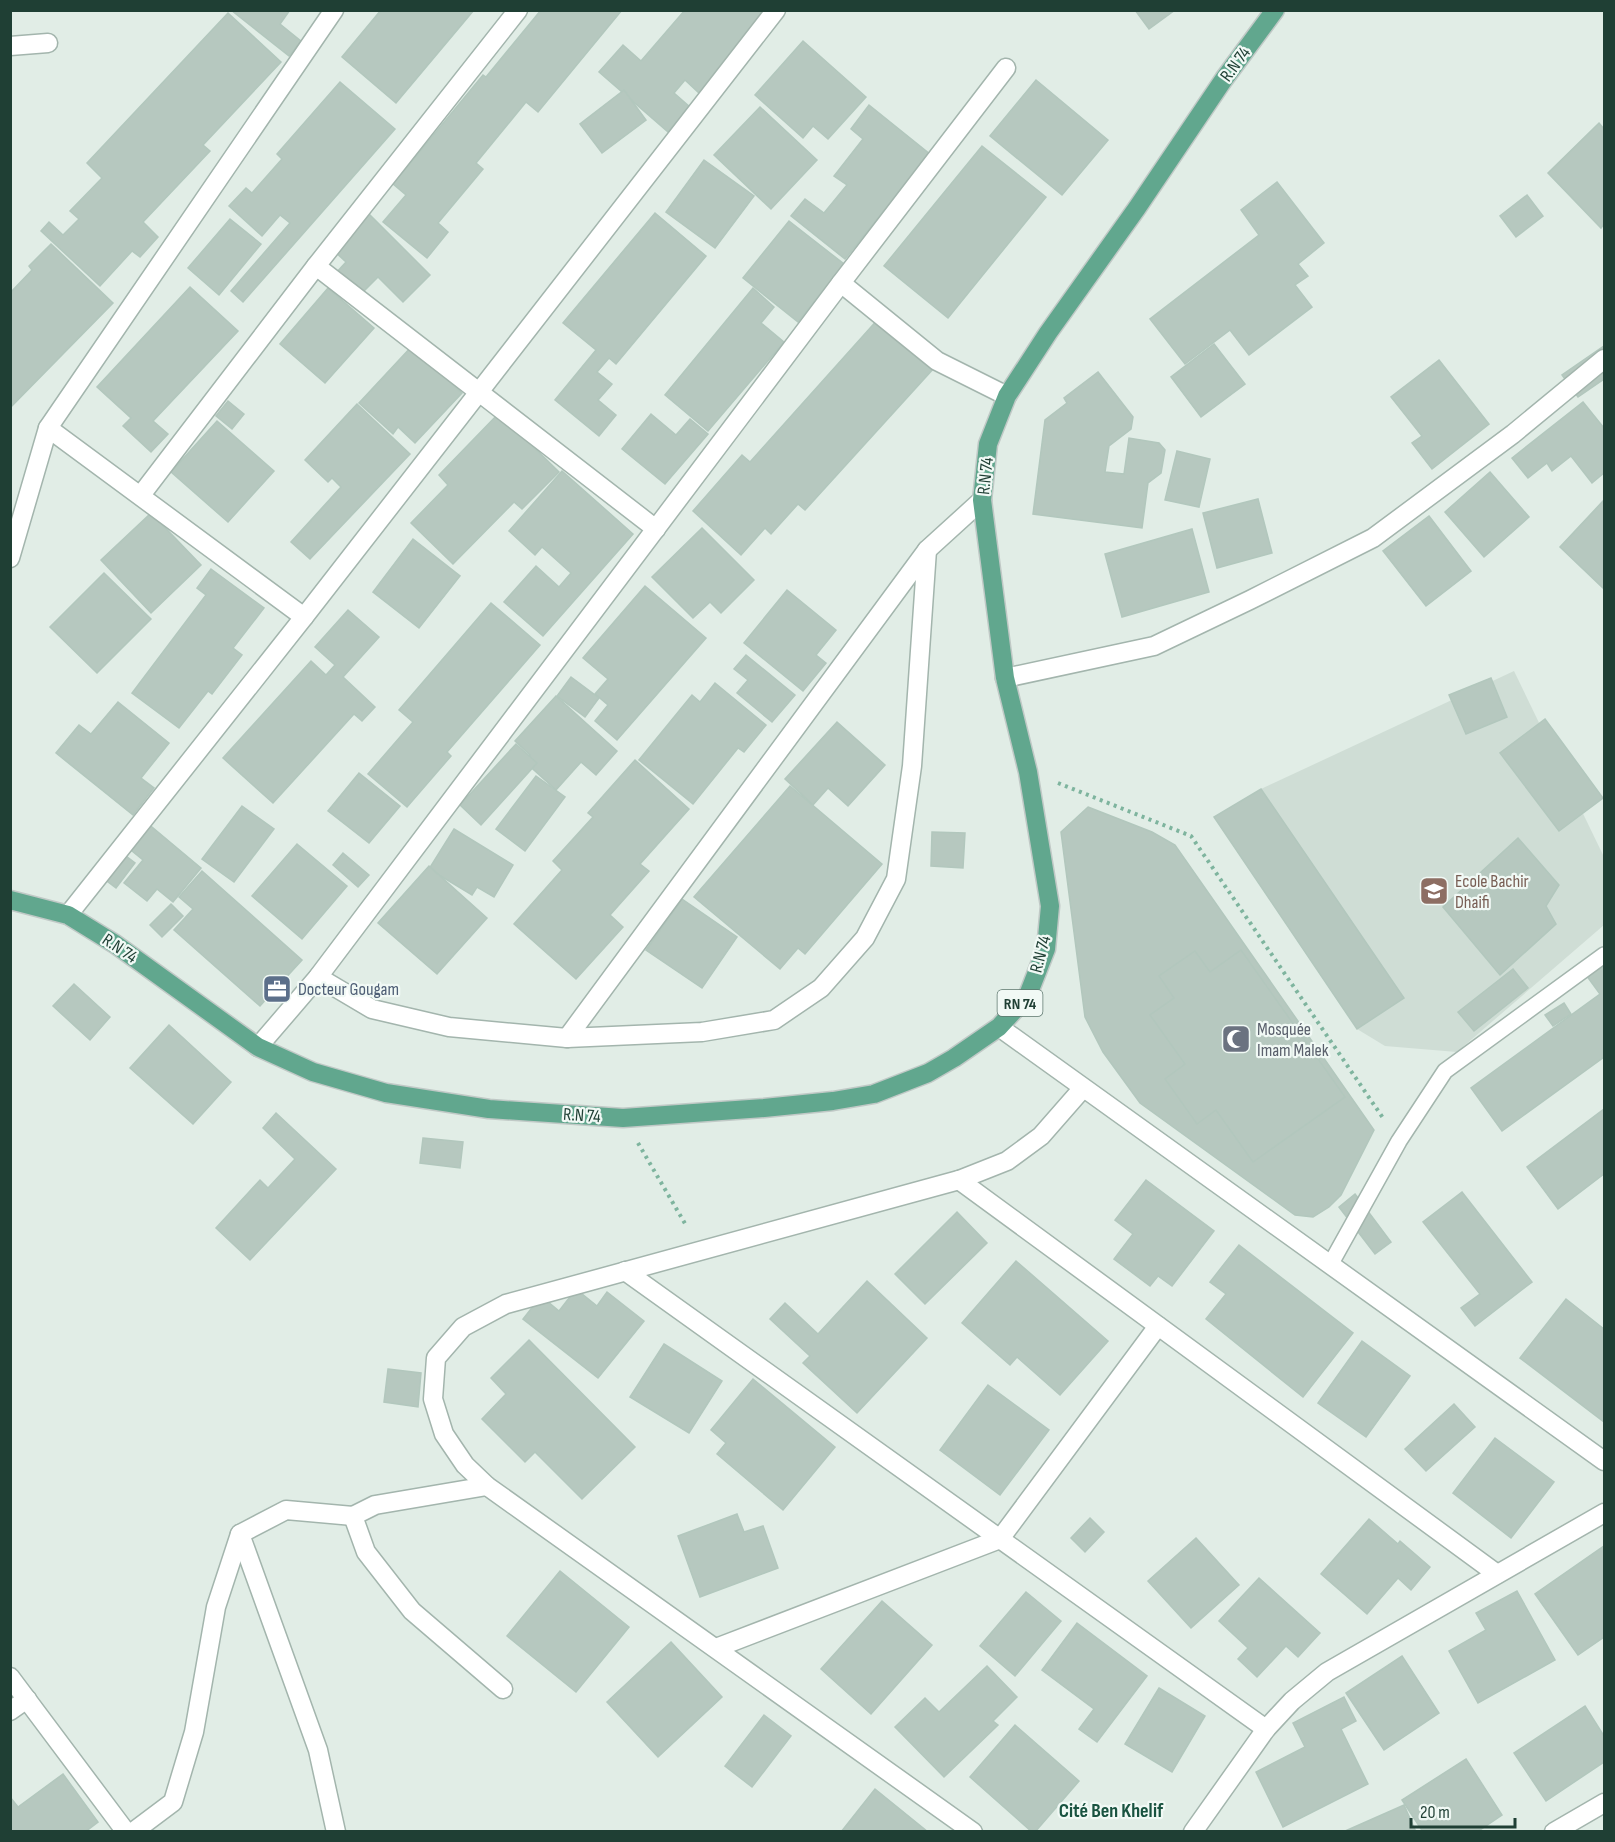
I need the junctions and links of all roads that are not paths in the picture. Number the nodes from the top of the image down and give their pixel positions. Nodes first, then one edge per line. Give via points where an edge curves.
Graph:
1 (334, 10) edge
2 (518, 10) edge
3 (776, 10) edge
4 (1275, 10) edge
5 (48, 43) dead end
6 (10, 46) edge
7 (1006, 68) dead end
8 (316, 266) junction
9 (841, 283) junction
10 (1605, 359) edge
11 (478, 392) junction
12 (1007, 396) junction
13 (48, 428) junction
14 (141, 495) junction
15 (981, 500) junction
16 (656, 529) junction
17 (927, 550) junction
18 (10, 558) edge
19 (304, 617) junction
20 (1005, 678) junction
21 (11, 899) edge
22 (69, 915) junction
23 (1605, 955) edge
24 (318, 977) junction
25 (999, 1027) junction
26 (567, 1038) junction
27 (258, 1047) junction
28 (1083, 1088) junction
29 (959, 1180) junction
30 (1330, 1265) junction
31 (625, 1271) junction
32 (1158, 1326) junction
33 (1605, 1461) edge
34 (487, 1486) junction
35 (1605, 1513) edge
36 (353, 1516) junction
37 (240, 1534) junction
38 (1000, 1539) junction
39 (1497, 1574) junction
40 (716, 1648) junction
41 (10, 1677) edge
42 (502, 1689) dead end
43 (27, 1699) junction
44 (10, 1711) edge
45 (1266, 1729) junction
46 (1605, 1803) edge
47 (126, 1832) edge
48 (133, 1832) edge
49 (336, 1832) edge
50 (973, 1832) edge
51 (1192, 1832) edge
52 (1554, 1832) edge

1 - 13 street
2 - 8 street
3 - 11 street
4 - 12 main road, R.N 74 / RN 74
5 - 6 street
7 - 9 street
8 - 11 street
8 - 14 street
9 - 12 street via 937,361
9 - 16 street
10 - 20 street via 1513,434 1372,538 1154,646
11 - 16 street
11 - 19 street
12 - 15 main road, R.N 74 / RN 74 via 988,444
13 - 14 street
13 - 18 street
14 - 19 street
15 - 17 street
15 - 20 main road, R.N 74 / RN 74
16 - 24 street
17 - 26 street
17 - 26 street via 912,766 896,879 865,938 821,988 774,1020 702,1032
19 - 22 street
20 - 25 main road, R.N 74 / RN 74 via 1028,772 1050,906 1046,949 1028,995
21 - 22 main road, R.N 74 / RN 74
22 - 27 main road, R.N 74 / RN 74
23 - 30 lane via 1445,1071 1399,1141
24 - 26 street via 372,1009 449,1027
24 - 27 street
25 - 27 main road, R.N 74 / RN 74 via 928,1073 874,1094 764,1108 623,1118 489,1109 386,1093 313,1072
25 - 28 street
28 - 29 street via 1041,1136 1007,1161
28 - 30 street
29 - 31 street
29 - 32 street
30 - 33 street
31 - 34 street via 506,1304 463,1327 436,1358 434,1399 444,1434 465,1465
31 - 38 street
32 - 38 street
32 - 39 street
34 - 36 street via 375,1505
34 - 40 street
35 - 39 street
36 - 37 street via 286,1510
36 - 42 street via 366,1552 412,1611
37 - 48 street via 216,1607 194,1732 173,1802
37 - 49 street via 318,1750
38 - 40 street
38 - 45 street
39 - 45 street via 1327,1672
40 - 50 street
41 - 43 street
43 - 44 street
43 - 47 street
45 - 51 street
46 - 52 street

